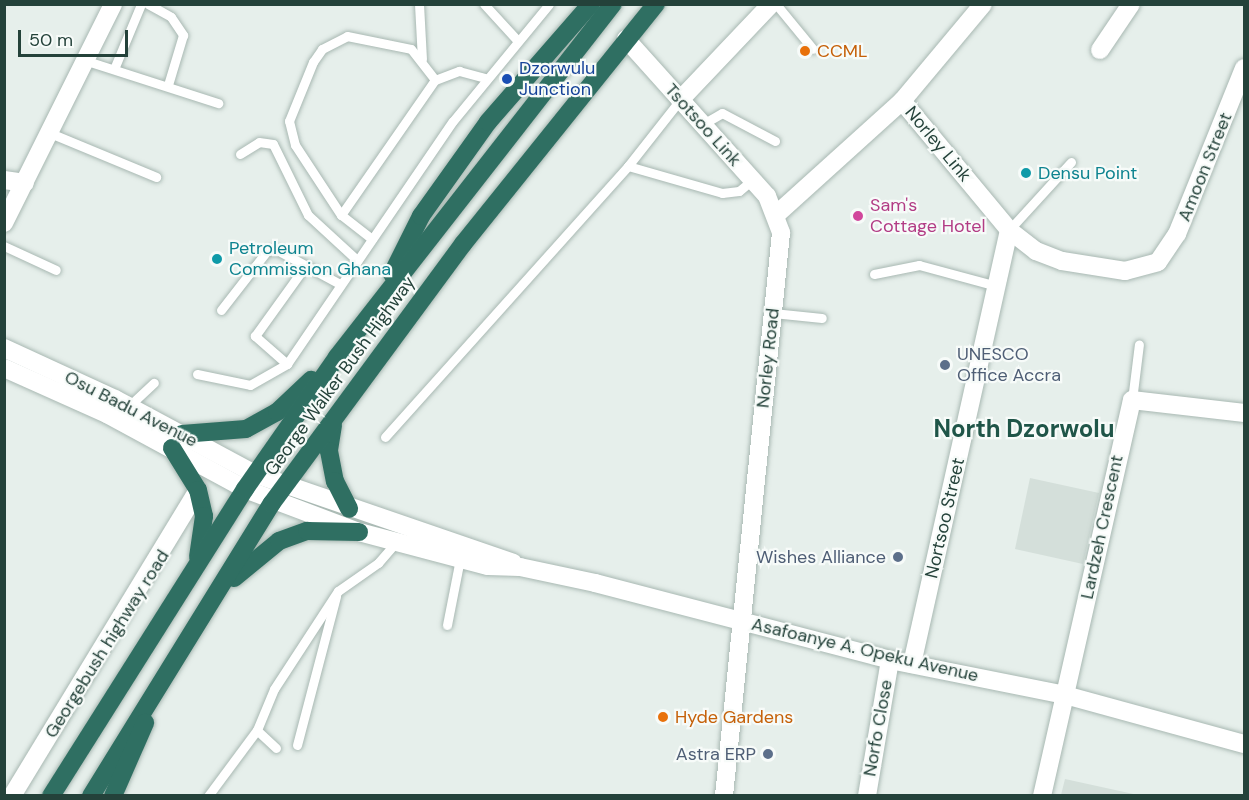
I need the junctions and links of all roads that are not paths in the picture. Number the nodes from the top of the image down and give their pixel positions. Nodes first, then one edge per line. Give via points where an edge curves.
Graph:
1 (113, 4) edge
2 (141, 4) edge
3 (148, 4) edge
4 (418, 4) edge
5 (484, 4) edge
6 (549, 4) edge
7 (591, 4) edge
8 (613, 4) edge
9 (656, 4) edge
10 (771, 4) edge
11 (776, 4) edge
12 (983, 4) edge
13 (1131, 4) edge
14 (626, 39) junction
15 (517, 40) junction
16 (813, 49) dead end
17 (1100, 50) dead end
18 (422, 58) junction
19 (87, 61) junction
20 (1245, 68) edge
21 (114, 69) junction
22 (486, 78) junction
23 (435, 80) junction
24 (168, 85) junction
25 (680, 100) junction
26 (902, 101) junction
27 (218, 103) dead end
28 (703, 124) junction
29 (50, 133) junction
30 (775, 141) dead end
31 (240, 154) dead end
32 (1071, 162) dead end
33 (628, 166) junction
34 (156, 177) dead end
35 (4, 180) edge
36 (752, 180) junction
37 (26, 183) junction
38 (777, 214) junction
39 (341, 215) junction
40 (4, 223) edge
41 (1009, 230) junction
42 (372, 239) junction
43 (4, 246) edge
44 (357, 260) junction
45 (1158, 262) joint
46 (306, 265) junction
47 (56, 270) dead end
48 (874, 274) dead end
49 (340, 284) junction
50 (997, 285) junction
51 (377, 305) junction
52 (221, 310) dead end
53 (772, 313) junction
54 (822, 318) dead end
55 (1139, 344) dead end
56 (4, 348) edge
57 (337, 357) junction
58 (287, 364) junction
59 (4, 368) edge
60 (197, 374) dead end
61 (154, 383) dead end
62 (1132, 400) junction
63 (129, 406) junction
64 (1245, 413) edge
65 (333, 424) junction
66 (385, 437) dead end
67 (177, 441) junction
68 (250, 482) junction
69 (198, 490) junction
70 (278, 496) junction
71 (350, 509) junction
72 (358, 532) junction
73 (397, 541) junction
74 (460, 559) junction
75 (196, 565) junction
76 (520, 567) junction
77 (338, 591) junction
78 (209, 603) junction
79 (741, 620) junction
80 (447, 626) dead end
81 (890, 660) junction
82 (912, 664) junction
83 (164, 676) junction
84 (1065, 695) junction
85 (257, 730) junction
86 (1245, 744) edge
87 (297, 745) dead end
88 (276, 748) dead end
89 (12, 795) edge
90 (51, 795) edge
91 (91, 795) edge
92 (113, 795) edge
93 (208, 795) edge
94 (724, 795) edge
95 (867, 795) edge
96 (1042, 795) edge

1 - 19 street
2 - 21 lane
3 - 24 lane via 171,17 183,35
4 - 18 lane
5 - 15 lane
6 - 15 lane
7 - 51 highway via 488,122 434,197
8 - 51 highway, George Walker Bush Highway
9 - 14 highway, George Walker Bush Highway
10 - 25 street
11 - 16 lane
12 - 26 street
13 - 17 street
14 - 25 street, Tsotsoo Link
14 - 65 highway, George Walker Bush Highway via 463,244
15 - 22 lane
18 - 23 lane
18 - 39 lane via 400,45 347,36 328,45 313,63 289,130
19 - 21 lane
19 - 29 street
20 - 45 street, Amoon Street via 1177,234
21 - 24 lane
22 - 23 lane via 459,71
22 - 42 lane
23 - 39 lane
24 - 27 lane
25 - 28 street, Tsotsoo Link
25 - 33 lane
26 - 38 street
26 - 41 street, Norley Link
28 - 30 lane via 722,113
28 - 36 street, Tsotsoo Link
29 - 34 lane
29 - 37 street
31 - 44 lane via 259,142 273,144 308,215
32 - 41 lane
33 - 36 lane via 722,193 739,191
33 - 66 lane
35 - 37 street
36 - 38 street, Tsotsoo Link
37 - 40 street
38 - 53 street, Norley Road via 781,233
39 - 42 lane
41 - 45 street, Norley Link via 1036,251 1062,261 1125,271
41 - 50 street, Nortsoo Street
42 - 44 lane
43 - 47 lane
44 - 49 lane
46 - 49 lane
46 - 52 lane via 277,250 267,251
46 - 58 lane via 255,336
48 - 50 lane via 919,265
49 - 58 lane
50 - 82 street, Nortsoo Street
51 - 57 highway, George Walker Bush Highway
53 - 54 lane
53 - 79 street, Norley Road
55 - 62 lane
56 - 63 street, Osu Badu Avenue
57 - 67 highway via 277,412 246,429
57 - 68 highway, George Walker Bush Highway
58 - 60 lane via 250,385
59 - 67 street, Osu Badu Avenue
61 - 63 lane
62 - 64 street
62 - 84 street, Lardzeh Crescent
63 - 67 street, Osu Badu Avenue
65 - 70 highway, George Walker Bush Highway
65 - 71 highway via 329,451 335,481
67 - 68 street, Osu Badu Avenue
67 - 69 highway
68 - 70 street, Osu Badu Avenue
68 - 75 highway, George Walker Bush Highway
69 - 75 highway via 204,516
69 - 89 street, Georgebush highway road
70 - 71 street, Asafoanye A. Opeku Avenue
70 - 72 street, Asafoanye A. Opeku Avenue
70 - 78 highway, George Walker Bush Highway
71 - 76 street, Asafoanye A. Opeku Avenue
72 - 73 street, Asafoanye A. Opeku Avenue
72 - 78 highway via 307,531 279,541 256,556
73 - 74 street, Asafoanye A. Opeku Avenue
73 - 77 lane via 378,563
74 - 76 street, Asafoanye A. Opeku Avenue
74 - 80 lane
75 - 90 highway, George Walker Bush Highway
76 - 79 street, Asafoanye A. Opeku Avenue
77 - 85 lane via 274,689
77 - 87 lane
78 - 83 highway, George Walker Bush Highway
79 - 81 street, Asafoanye A. Opeku Avenue
79 - 94 street, Norley Road
81 - 82 street, Asafoanye A. Opeku Avenue
81 - 95 street, Norfo Close
82 - 84 street, Asafoanye A. Opeku Avenue
83 - 91 highway, George Walker Bush Highway
83 - 92 highway
84 - 86 street, Asafoanye A. Opeku Avenue
84 - 96 street, Lardzeh Crescent
85 - 88 lane
85 - 93 lane

